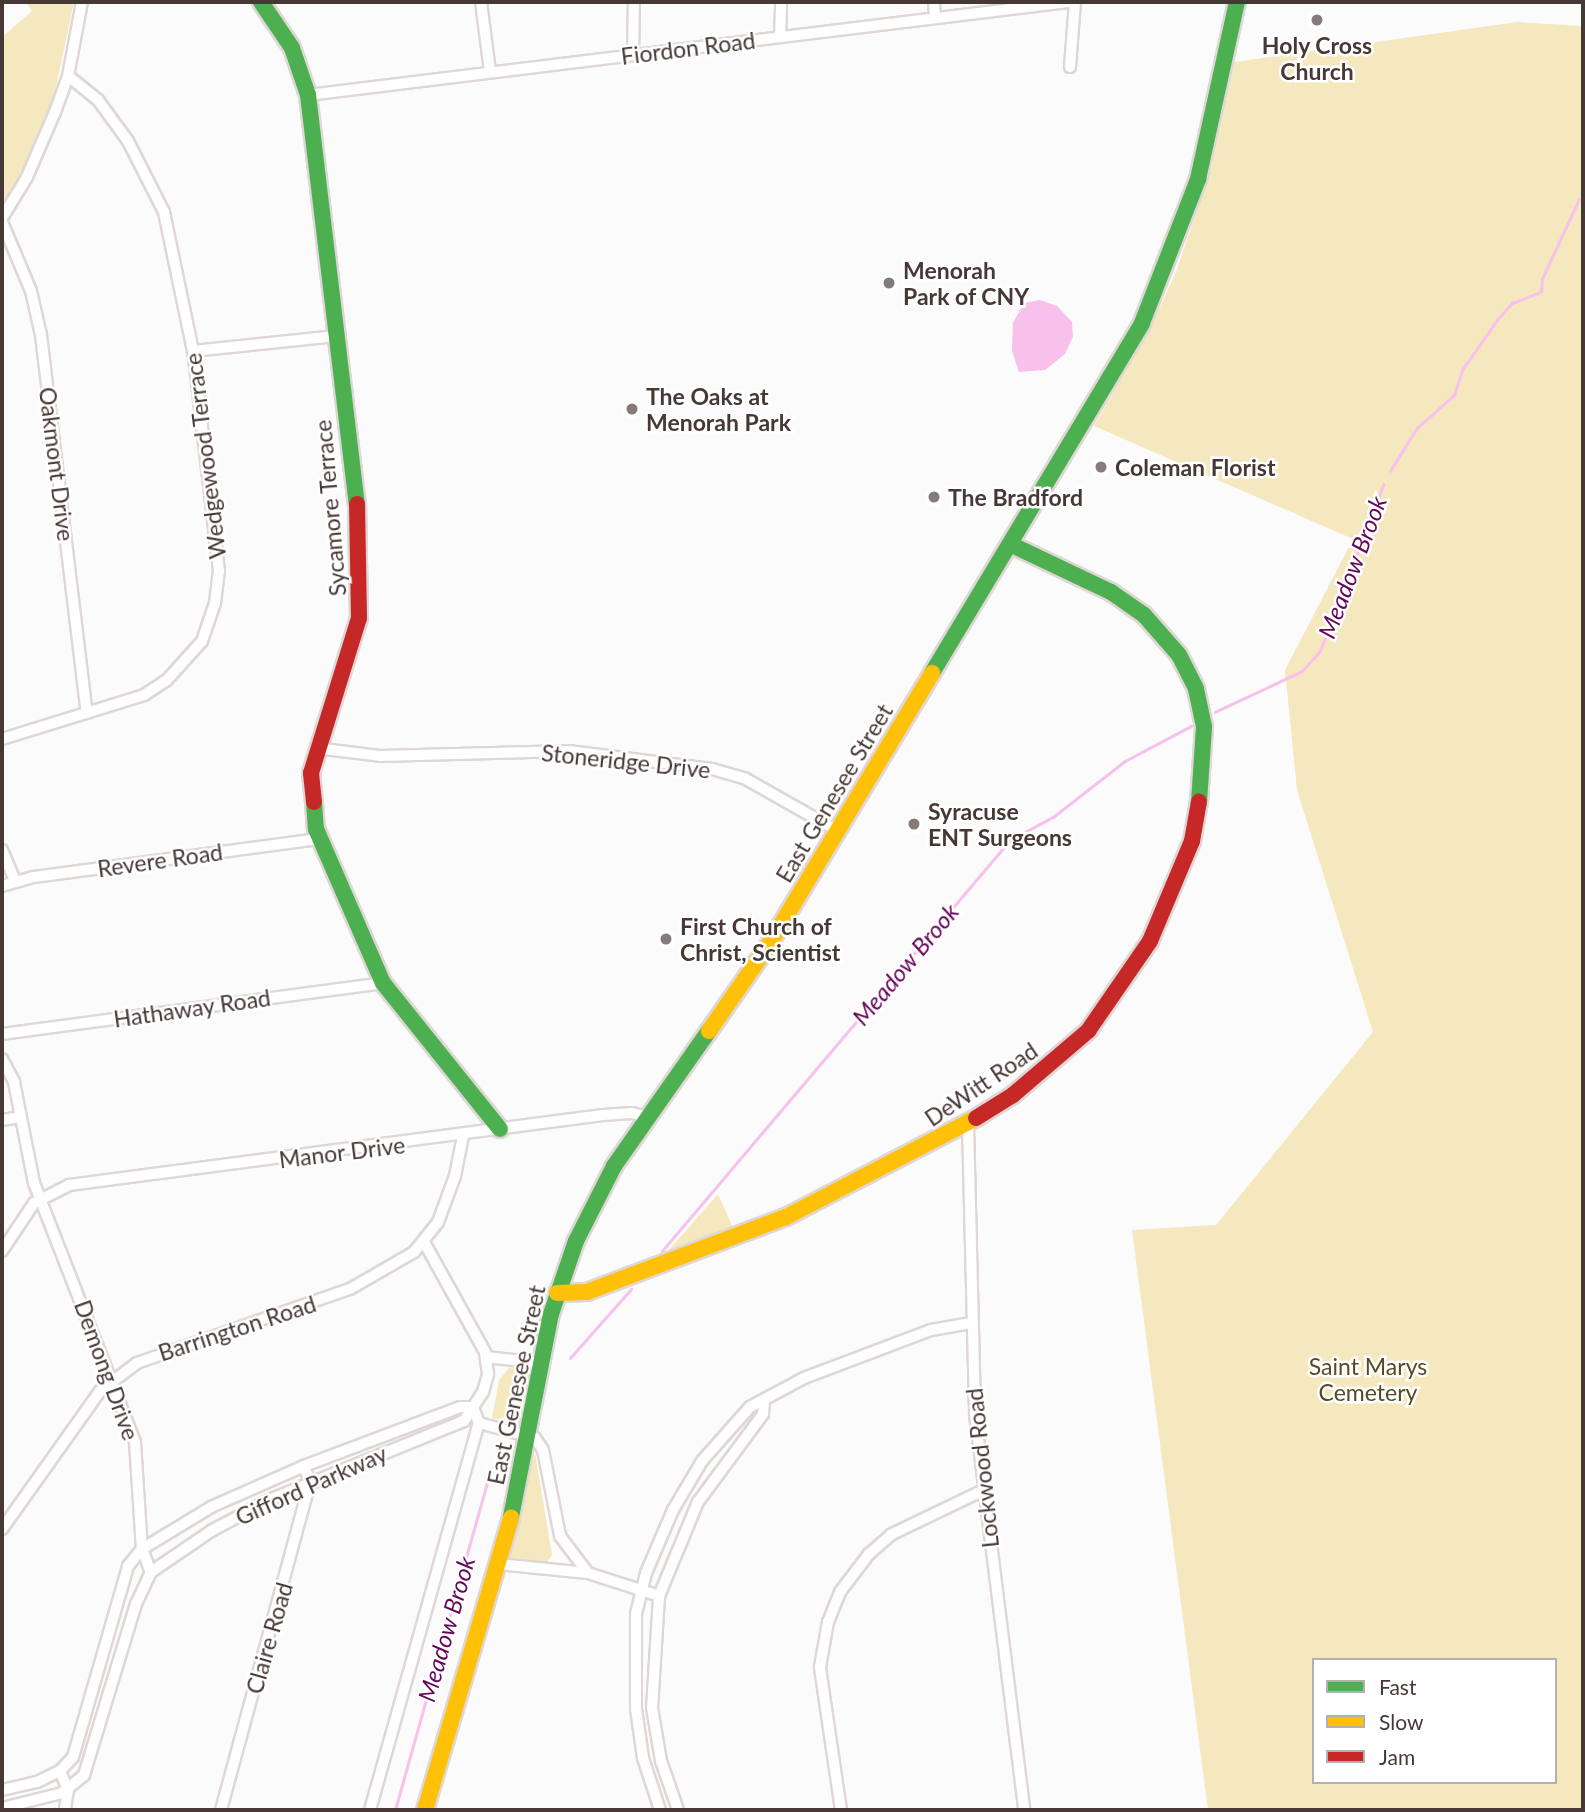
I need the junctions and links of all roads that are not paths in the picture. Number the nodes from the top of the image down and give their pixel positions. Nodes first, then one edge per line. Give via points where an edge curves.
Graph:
1 (82, 2) edge
2 (261, 2) edge
3 (481, 2) edge
4 (634, 2) edge
5 (781, 2) edge
6 (934, 2) edge
7 (1068, 2) edge
8 (1075, 2) edge
9 (1237, 2) edge
10 (935, 18) junction
11 (780, 36) junction
12 (633, 54) junction
13 (1070, 66) dead end
14 (490, 71) junction
15 (68, 76) junction
16 (307, 95) junction
17 (2, 220) edge
18 (336, 335) junction
19 (193, 351) junction
20 (1012, 545) junction
21 (87, 713) junction
22 (2, 740) edge
23 (316, 748) junction
24 (838, 831) junction
25 (320, 839) junction
26 (2, 850) edge
27 (15, 881) junction
28 (2, 886) edge
29 (383, 983) junction
30 (2, 1034) edge
31 (2, 1059) edge
32 (20, 1117) junction
33 (647, 1117) junction
34 (2, 1120) edge
35 (968, 1124) junction
36 (500, 1129) junction
37 (463, 1136) junction
38 (40, 1198) junction
39 (424, 1242) junction
40 (2, 1251) edge
41 (557, 1293) junction
42 (970, 1323) junction
43 (486, 1357) junction
44 (541, 1363) junction
45 (112, 1380) junction
46 (764, 1402) junction
47 (474, 1406) junction
48 (479, 1423) junction
49 (529, 1434) junction
50 (304, 1466) junction
51 (310, 1483) junction
52 (984, 1490) junction
53 (2, 1529) edge
54 (142, 1549) junction
55 (498, 1564) junction
56 (151, 1572) junction
57 (588, 1573) junction
58 (641, 1591) junction
59 (659, 1596) junction
60 (60, 1771) junction
61 (2, 1790) edge
62 (68, 1790) junction
63 (2, 1808) edge
64 (65, 1810) edge
65 (221, 1810) edge
66 (370, 1810) edge
67 (425, 1810) edge
68 (660, 1810) edge
69 (678, 1810) edge
70 (841, 1810) edge
71 (1024, 1810) edge

1 - 15 street
2 - 16 street, Sycamore Terrace via 292,48
3 - 14 street
4 - 12 street
5 - 11 street
6 - 10 street
7 - 10 street, Fiordon Road
8 - 13 street
9 - 20 street, East Genesee Street via 1206,151 1166,269 1142,323
10 - 11 street, Fiordon Road
11 - 12 street, Fiordon Road
12 - 14 street, Fiordon Road
14 - 16 street, Fiordon Road
15 - 17 street via 27,177
15 - 19 street, Wedgewood Terrace via 98,100 128,141 164,212
16 - 18 street, Sycamore Terrace
17 - 21 street, Oakmont Drive via 31,291 41,335
18 - 19 street
18 - 23 street, Sycamore Terrace via 363,589 347,663
19 - 21 street, Wedgewood Terrace via 217,546 215,603 202,641 167,680 144,695
20 - 24 street, East Genesee Street
20 - 35 street, DeWitt Road via 1111,592 1144,615 1170,642 1200,701 1203,773 1192,841 1179,877 1122,988 1088,1031 1042,1073
21 - 22 street, Wedgewood Terrace
23 - 24 street, Stoneridge Drive via 394,756 569,751 712,769 746,779
23 - 25 street, Sycamore Terrace via 311,798
24 - 33 street, East Genesee Street via 770,943
25 - 27 street, Revere Road
25 - 29 street, Sycamore Terrace
26 - 27 street
27 - 28 street, Revere Road
29 - 30 street, Hathaway Road
29 - 36 street, Sycamore Terrace
31 - 32 street, Demong Drive via 14,1082
32 - 34 street
32 - 38 street, Demong Drive
33 - 36 street, Manor Drive via 608,1115
33 - 41 street, East Genesee Street via 597,1197
35 - 41 street, DeWitt Road via 786,1217 587,1292
35 - 42 street, Lockwood Road
36 - 37 street, Manor Drive
37 - 38 street, Manor Drive via 99,1180 69,1185
37 - 39 street, Barrington Road via 455,1176
38 - 40 street
38 - 45 street, Demong Drive
39 - 43 street
39 - 45 street, Barrington Road via 393,1267 350,1289 151,1355
41 - 44 street, East Genesee Street
42 - 46 street via 931,1330 845,1359
42 - 52 street, Lockwood Road
43 - 44 street
43 - 47 street, Gifford Parkway via 488,1374
44 - 49 street, East Genesee Street
45 - 53 street, Barrington Road
45 - 54 street, Demong Drive via 136,1452
46 - 58 street via 750,1406 702,1461 673,1510
46 - 59 street via 763,1414 698,1502
47 - 48 street
47 - 50 street, Gifford Parkway via 460,1407
47 - 51 street, Gifford Parkway via 464,1421
48 - 49 street
48 - 66 street
49 - 55 street, East Genesee Street
49 - 57 street via 543,1450 565,1546
50 - 51 street
50 - 54 street, Gifford Parkway via 211,1507
51 - 56 street, Gifford Parkway via 244,1512
51 - 65 street, Claire Road
52 - 70 street via 892,1535 869,1554 840,1592 828,1622 820,1667
52 - 71 street, Lockwood Road
54 - 56 street, Demong Drive
54 - 60 street via 128,1566 73,1757
55 - 57 street
55 - 67 street, East Genesee Street
56 - 62 street via 136,1604 92,1757 84,1775
57 - 58 street
58 - 59 street
58 - 68 street via 635,1634 636,1709 643,1758
59 - 69 street via 652,1708 661,1761
60 - 61 street
60 - 62 street
62 - 63 street
62 - 64 street

